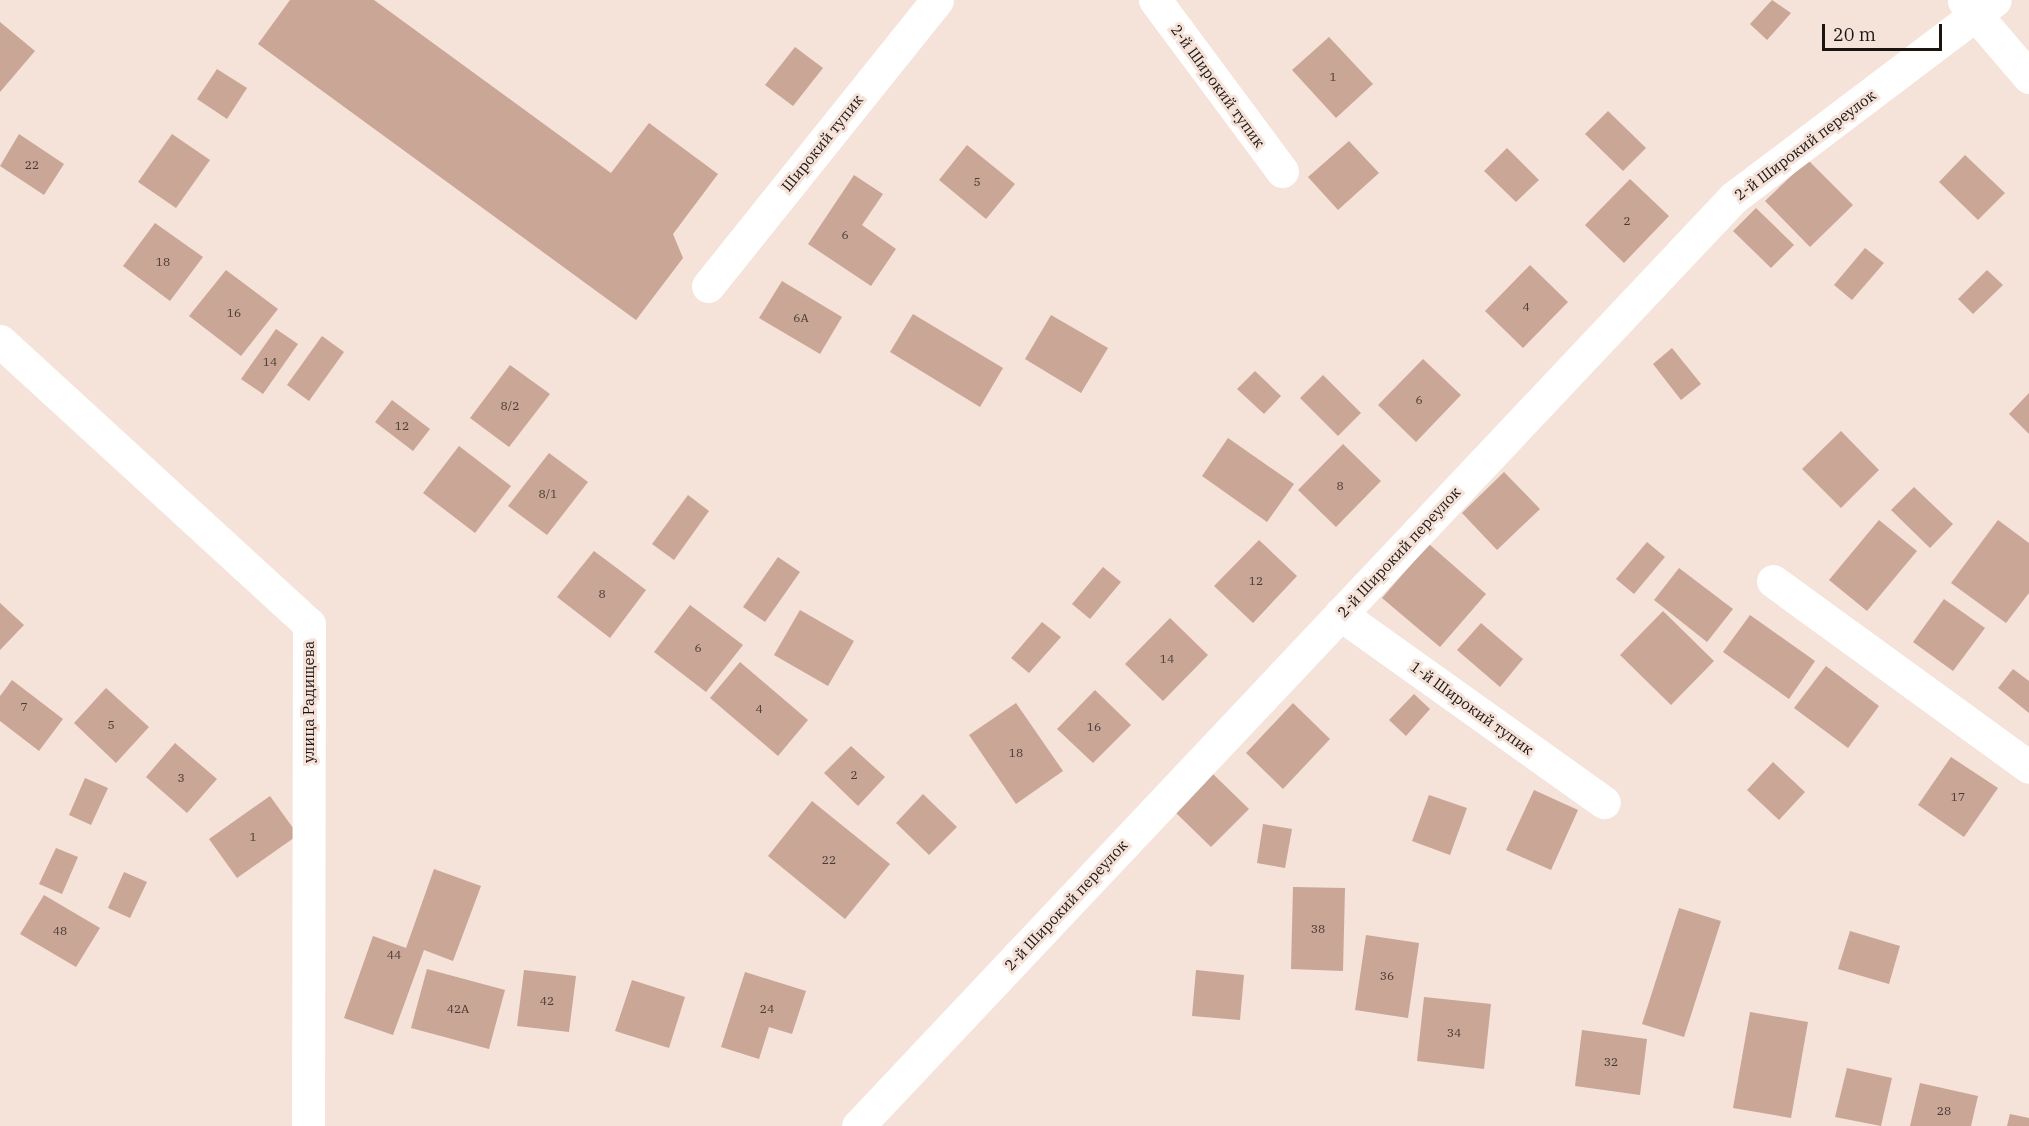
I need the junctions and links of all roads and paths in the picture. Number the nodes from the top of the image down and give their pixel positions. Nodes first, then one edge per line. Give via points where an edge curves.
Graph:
1 (937, 0) edge
2 (1155, 0) edge
3 (1978, 6) edge
4 (2029, 77) edge
5 (1282, 171) dead end
6 (708, 286) dead end
7 (0, 341) edge
8 (1773, 581) dead end
9 (1340, 614) junction
10 (2029, 767) edge
11 (1604, 802) dead end
12 (308, 1126) edge
13 (858, 1126) edge

1 - 6 street, Широкий тупик
2 - 5 street, 2-й Широкий тупик
3 - 4 street
3 - 9 street, 2-й Широкий переулок via 1733,198
7 - 12 street, улица Радищева via 309,624
8 - 10 street
9 - 11 street, 1-й Широкий тупик
9 - 13 street, 2-й Широкий переулок

